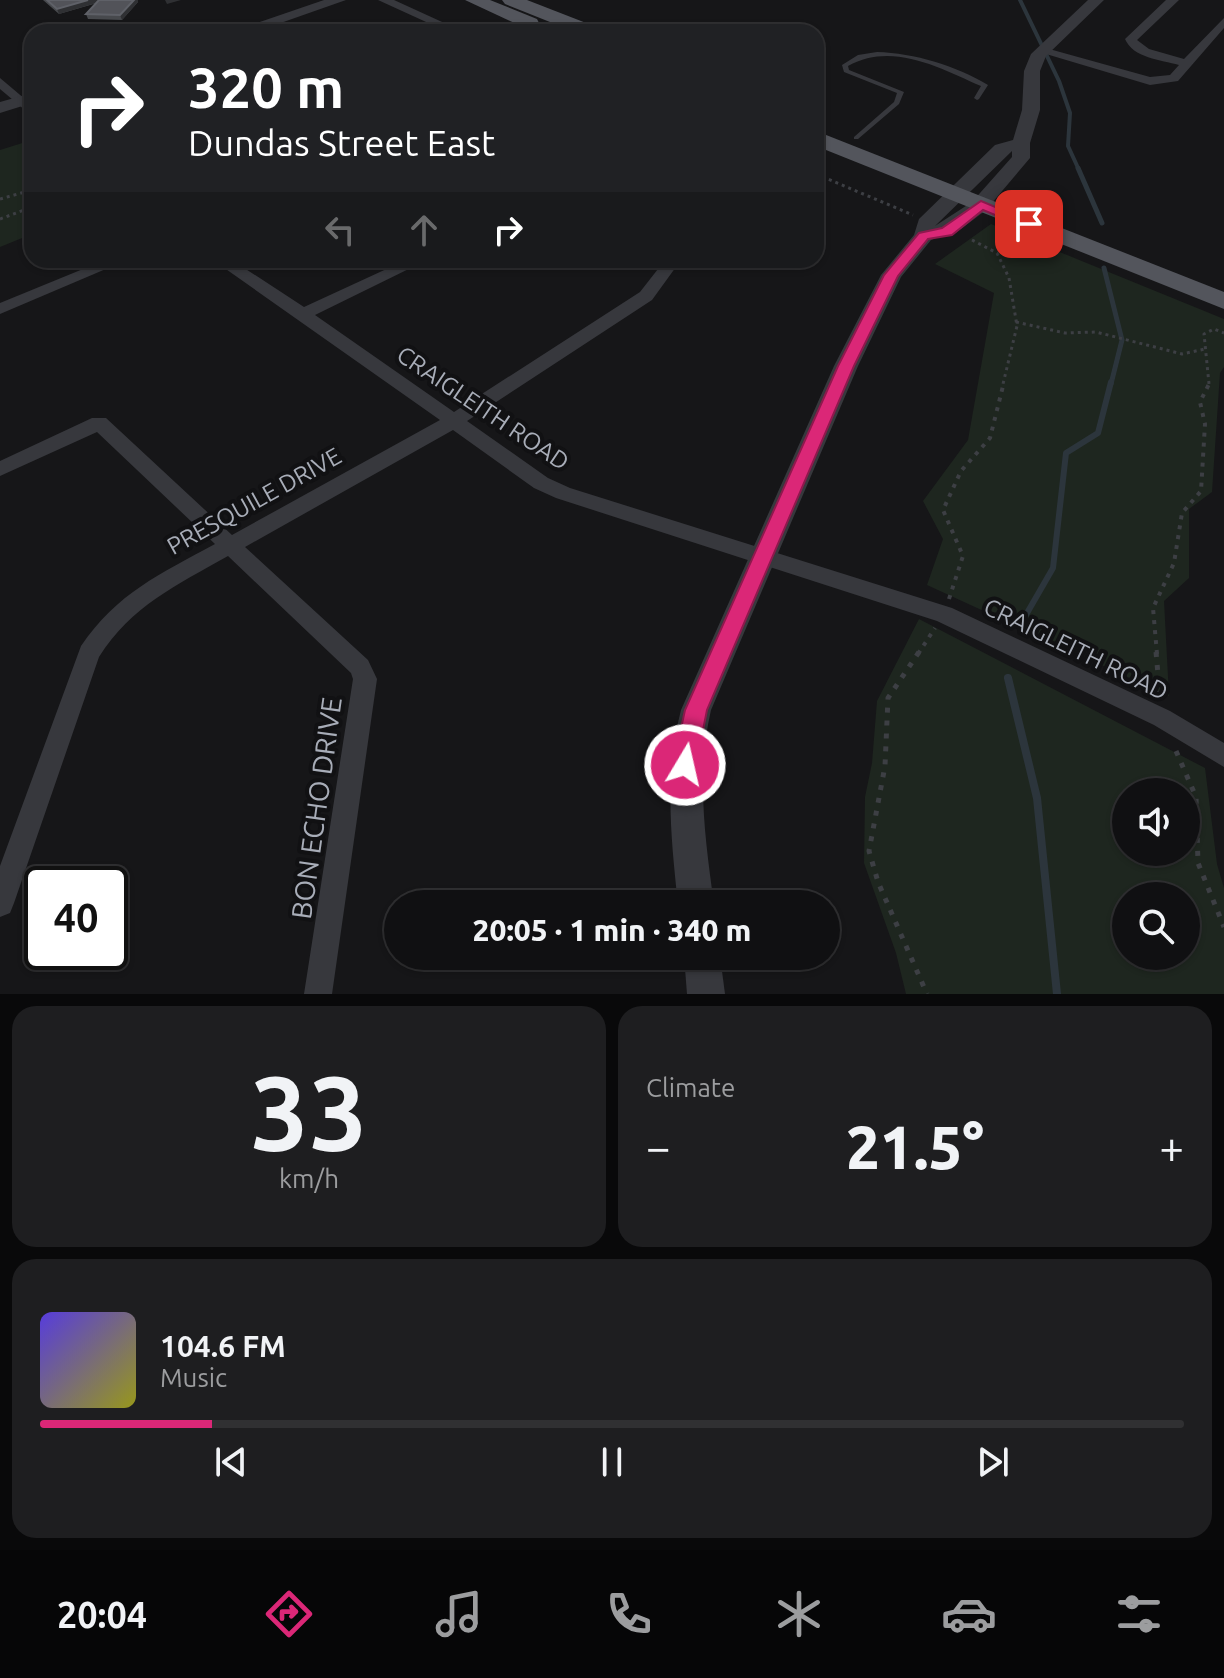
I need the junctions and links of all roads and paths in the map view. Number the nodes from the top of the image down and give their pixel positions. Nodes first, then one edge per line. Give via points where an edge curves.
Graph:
1 (339, 0) edge
2 (384, 0) edge
3 (474, 0) edge
4 (511, 0) edge
5 (1097, 0) edge
6 (1173, 0) edge
7 (1224, 21) edge
8 (264, 24) edge
9 (440, 24) edge
10 (533, 24) edge
11 (572, 24) edge
12 (1042, 51) junction
13 (1187, 63) junction
14 (0, 82) edge
15 (977, 98) dead end
16 (24, 101) edge
17 (24, 105) edge
18 (0, 108) edge
19 (824, 125) edge
20 (856, 138) junction
21 (824, 141) edge
22 (1021, 143) junction
23 (824, 178) edge
24 (962, 189) junction
25 (24, 192) edge
26 (0, 199) edge
27 (987, 199) junction
28 (24, 210) edge
29 (0, 219) edge
30 (920, 226) junction
31 (100, 268) edge
32 (233, 268) edge
33 (402, 268) edge
34 (667, 268) edge
35 (1224, 283) edge
36 (1224, 301) edge
37 (0, 309) edge
38 (303, 314) junction
39 (1016, 322) dead end
40 (1224, 333) edge
41 (1205, 349) junction
42 (453, 421) junction
43 (0, 469) edge
44 (227, 546) junction
45 (763, 557) junction
46 (1162, 718) junction
47 (1224, 756) edge
48 (695, 890) edge
49 (0, 903) edge
50 (1224, 927) edge
51 (703, 970) edge
52 (318, 994) edge
53 (706, 994) edge

1 - 8 street
2 - 9 street
3 - 10 main road
4 - 11 main road
5 - 12 street
6 - 13 street via 1131,39 1145,52
7 - 13 street
12 - 13 street via 1150,81 1174,78
12 - 22 street via 1032,71 1031,110
14 - 16 street
15 - 20 lane via 985,85 915,60 864,54 845,65 846,71 901,92 897,103
17 - 18 street
19 - 20 main road
20 - 24 main road
21 - 24 main road
22 - 24 street via 1001,149
22 - 27 street via 1021,158
23 - 30 path
24 - 27 main road
24 - 30 street
25 - 26 path
27 - 30 street via 947,232
27 - 35 main road
27 - 36 main road
28 - 29 path
30 - 45 street via 877,302
31 - 37 street
32 - 38 street, CRAIGLEITH ROAD
33 - 38 street
34 - 42 street, PRESQUILE DRIVE via 646,296
38 - 42 street, CRAIGLEITH ROAD
39 - 41 path via 1065,333 1103,334 1182,354
40 - 41 path via 1214,329 1204,334
41 - 46 path via 1213,369 1212,388 1200,402 1205,424 1201,491 1182,513 1174,563 1153,608
42 - 44 street, PRESQUILE DRIVE
42 - 45 street, CRAIGLEITH ROAD via 563,493
43 - 44 street via 99,423
44 - 49 street, PRESQUILE DRIVE via 148,591 101,633 89,653
44 - 52 street, BON ECHO DRIVE via 355,662 365,679
45 - 46 street, CRAIGLEITH ROAD via 944,614
45 - 48 street via 690,730 685,792
46 - 47 street, CRAIGLEITH ROAD
46 - 50 path via 1196,797 1198,863
51 - 53 street

